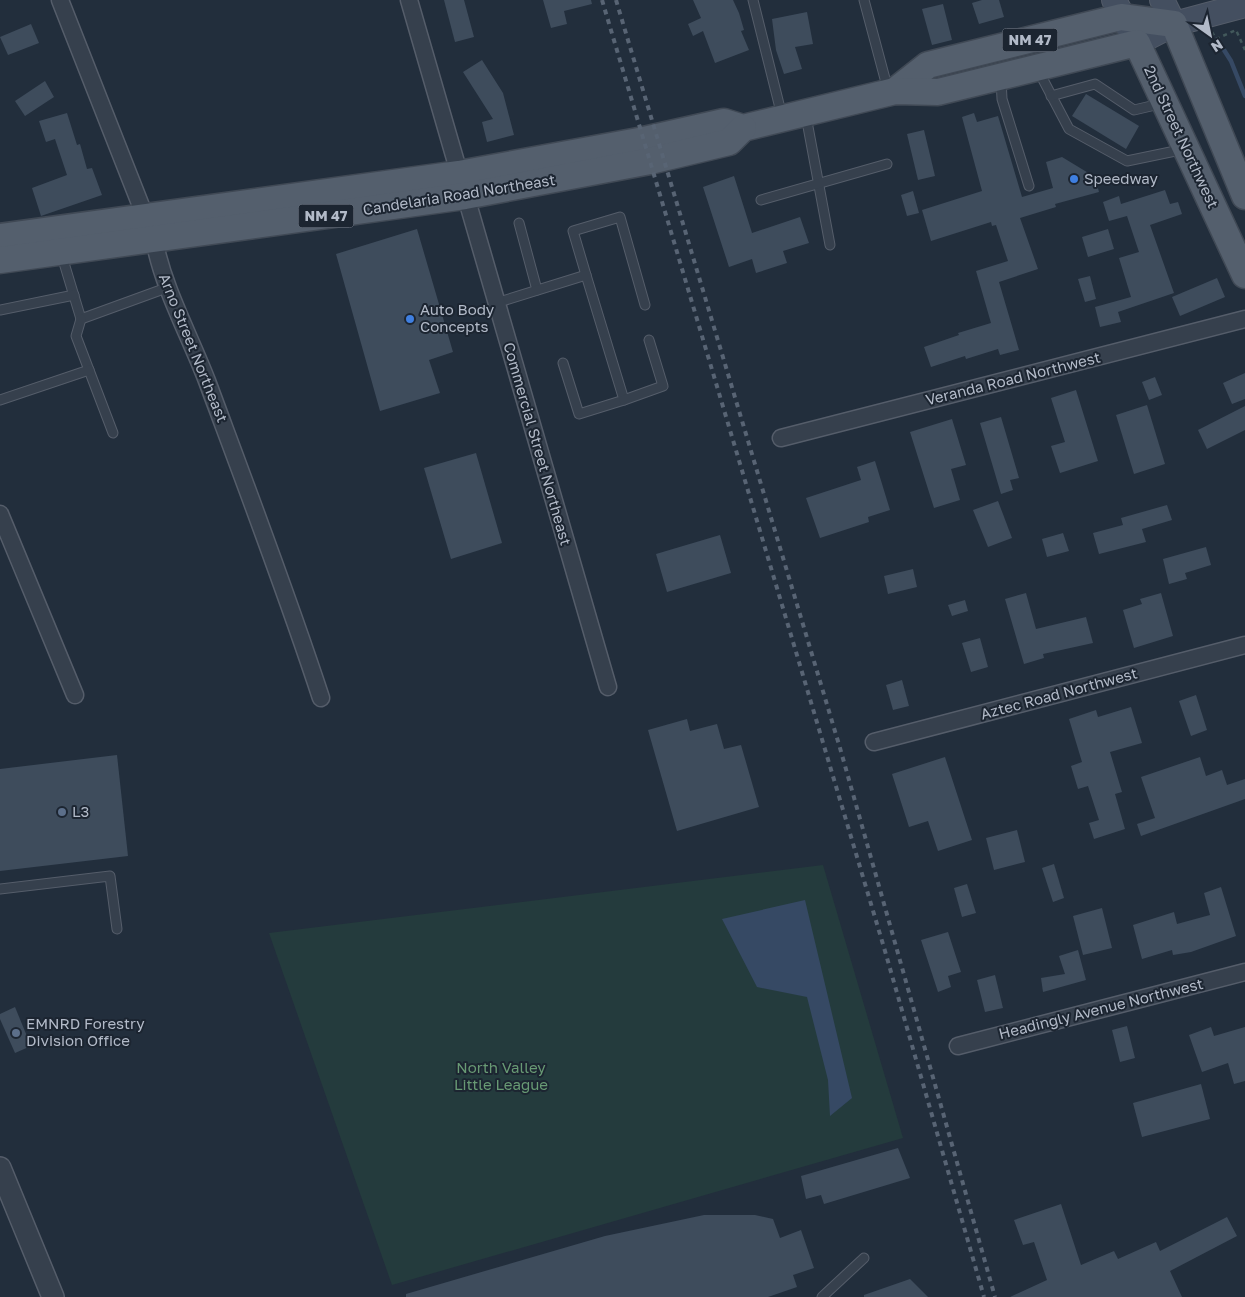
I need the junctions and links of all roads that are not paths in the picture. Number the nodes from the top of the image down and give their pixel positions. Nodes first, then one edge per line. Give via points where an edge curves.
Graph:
1 (60, 0) edge
2 (408, 0) edge
3 (753, 0) edge
4 (864, 0) edge
5 (1162, 0) edge
6 (1245, 5) edge
7 (1117, 9) edge
8 (1174, 24) junction
9 (1137, 43) junction
10 (1036, 68) junction
11 (1001, 77) junction
12 (892, 92) junction
13 (1052, 96) junction
14 (1165, 103) junction
15 (794, 116) junction
16 (1186, 148) junction
17 (887, 164) dead end
18 (819, 184) junction
19 (462, 185) junction
20 (1028, 186) dead end
21 (1245, 196) edge
22 (761, 200) dead end
23 (518, 223) dead end
24 (149, 229) junction
25 (0, 237) edge
26 (830, 245) dead end
27 (61, 251) junction
28 (0, 260) edge
29 (586, 275) junction
30 (1245, 275) edge
31 (169, 287) junction
32 (537, 290) junction
33 (74, 295) junction
34 (496, 303) junction
35 (645, 304) dead end
36 (0, 310) edge
37 (81, 319) junction
38 (1245, 319) edge
39 (649, 340) dead end
40 (564, 363) dead end
41 (88, 370) junction
42 (0, 400) edge
43 (624, 400) junction
44 (113, 433) dead end
45 (781, 438) dead end
46 (0, 514) edge
47 (1245, 646) edge
48 (608, 687) dead end
49 (75, 695) dead end
50 (320, 698) dead end
51 (874, 742) dead end
52 (0, 889) edge
53 (117, 929) dead end
54 (1245, 972) edge
55 (958, 1046) dead end
56 (0, 1168) edge
57 (864, 1258) dead end
58 (53, 1297) edge
59 (822, 1297) edge

1 - 24 street, Arno Street Northeast
2 - 19 street, Commercial Street Northeast
3 - 15 lane
4 - 12 lane
5 - 8 main road
6 - 8 main road
7 - 8 main road, NM 47
7 - 9 main road, 2nd Street Northwest
7 - 12 main road, NM 47 via 928,65
8 - 9 main road
8 - 21 main road
9 - 10 main road, NM 47
9 - 14 main road, 2nd Street Northwest
10 - 11 main road, NM 47
10 - 13 lane
11 - 12 main road, NM 47 via 938,92
11 - 20 lane via 1002,99
12 - 15 main road, NM 47
13 - 14 lane via 1095,84 1134,110
13 - 16 lane via 1069,129 1127,161
14 - 16 main road, 2nd Street Northwest
15 - 18 lane
15 - 19 main road, Candelaria Road Northeast / NM 47 via 743,128 729,142 647,151
16 - 30 main road, 2nd Street Northwest
17 - 18 lane
18 - 22 lane
18 - 26 lane
19 - 24 main road, Candelaria Road Northeast / NM 47
19 - 34 street, Commercial Street Northeast
23 - 32 lane
24 - 25 main road, Candelaria Road Northeast / NM 47
24 - 27 main road, Candelaria Road Northeast / NM 47
24 - 31 street, Arno Street Northeast
27 - 28 main road, Candelaria Road Northeast / NM 47
27 - 33 lane
29 - 32 lane
29 - 35 lane via 574,232 620,217
29 - 43 lane
31 - 37 lane
31 - 50 street, Arno Street Northeast via 288,596
32 - 34 lane
33 - 36 lane
33 - 37 lane
34 - 48 street, Commercial Street Northeast
37 - 41 lane via 76,336
38 - 45 street, Veranda Road Northwest
39 - 43 lane via 663,386
40 - 43 lane via 579,414
41 - 42 lane
41 - 44 lane
46 - 49 street
47 - 51 street, Aztec Road Northwest
52 - 53 lane via 110,876
54 - 55 street, Headingly Avenue Northwest
56 - 58 street
57 - 59 lane

